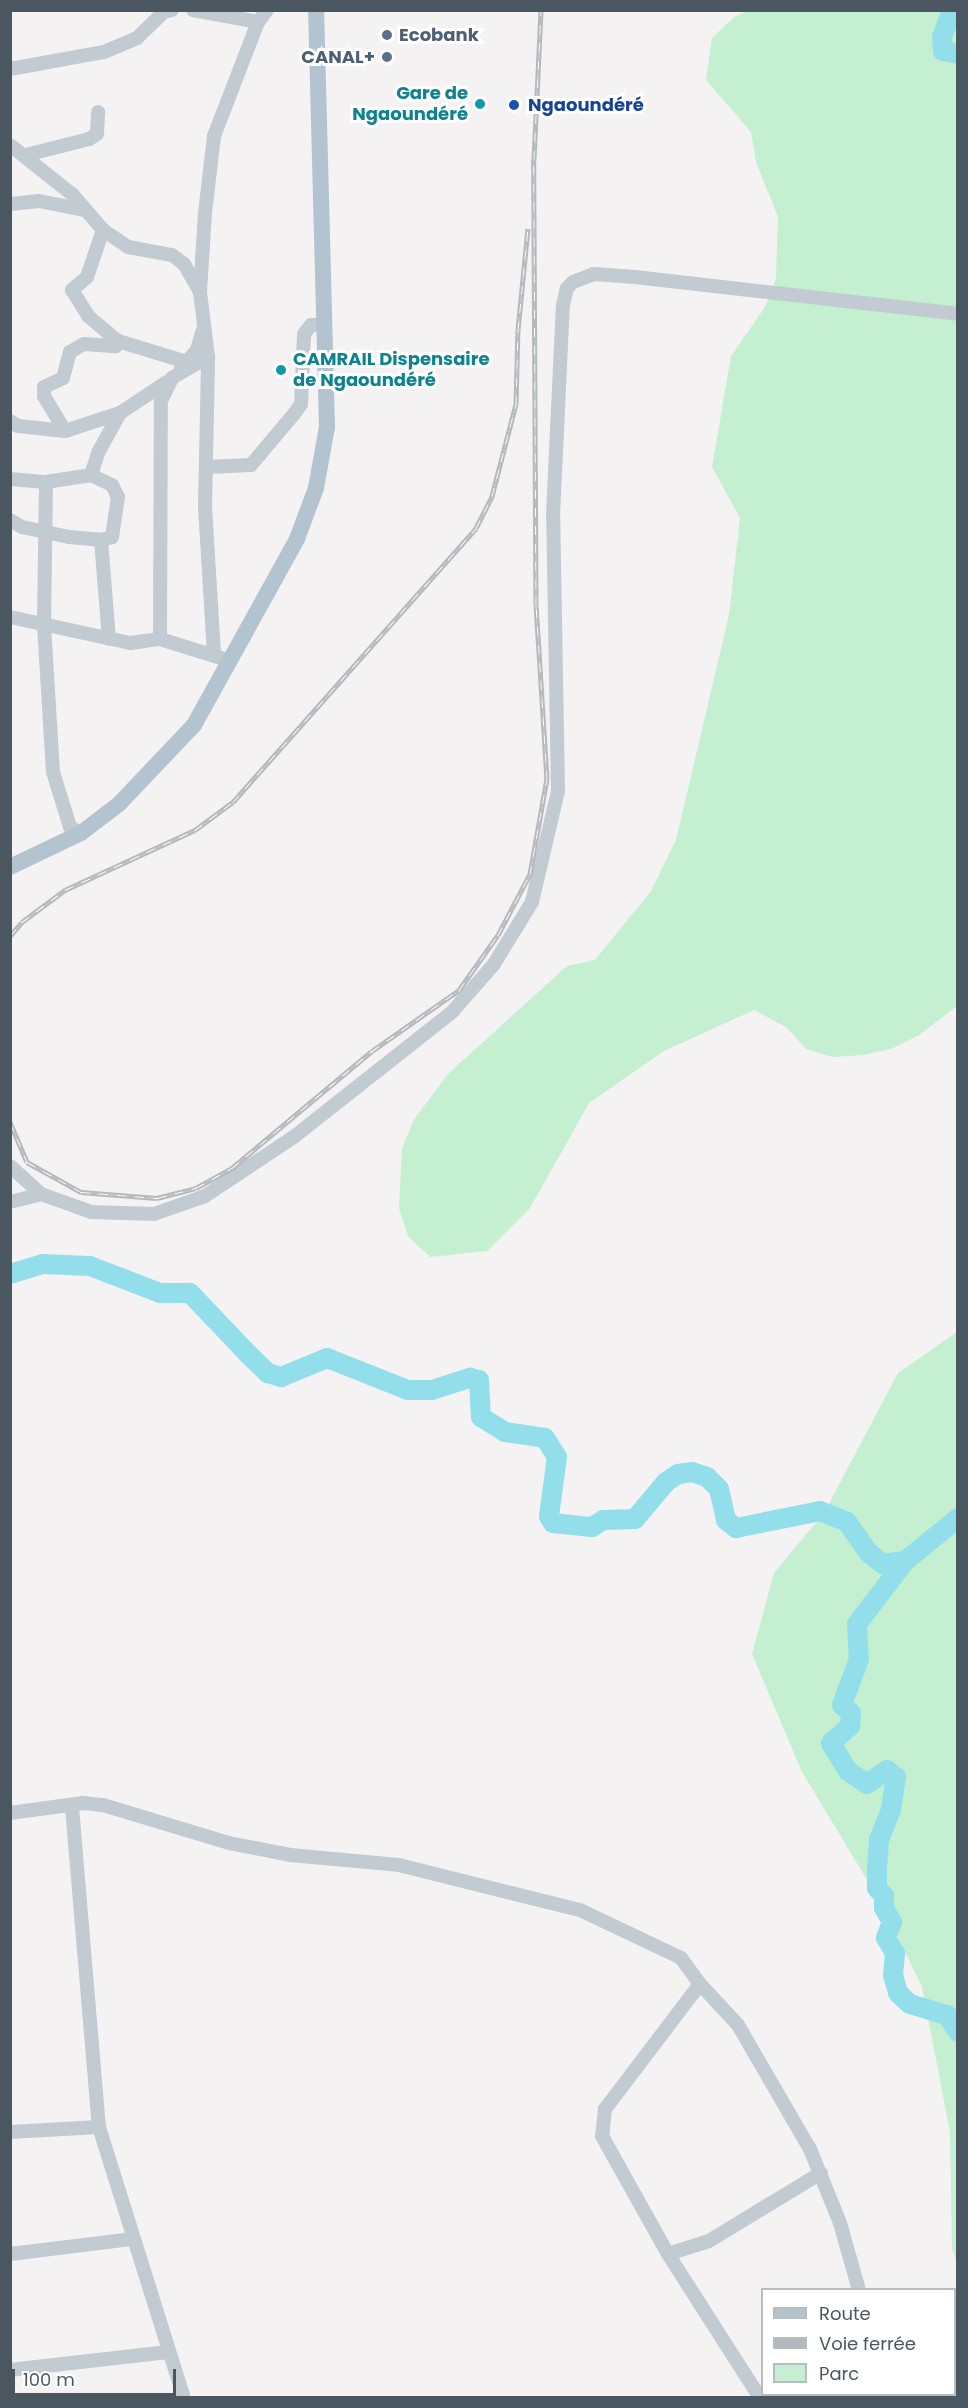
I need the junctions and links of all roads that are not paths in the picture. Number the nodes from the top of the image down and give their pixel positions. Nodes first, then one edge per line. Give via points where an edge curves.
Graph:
1 (172, 10) edge
2 (192, 10) edge
3 (267, 10) edge
4 (316, 10) edge
5 (258, 22) junction
6 (10, 69) edge
7 (98, 112) dead end
8 (10, 145) edge
9 (26, 155) junction
10 (10, 204) edge
11 (85, 210) junction
12 (103, 230) junction
13 (200, 292) junction
14 (953, 314) edge
15 (205, 322) junction
16 (324, 325) junction
17 (118, 341) junction
18 (208, 357) junction
19 (183, 366) junction
20 (172, 378) junction
21 (120, 413) junction
22 (10, 421) edge
23 (65, 431) junction
24 (206, 467) junction
25 (91, 475) junction
26 (10, 479) edge
27 (46, 482) junction
28 (10, 520) edge
29 (43, 533) junction
30 (101, 540) junction
31 (10, 617) edge
32 (44, 625) junction
33 (109, 639) junction
34 (160, 639) junction
35 (214, 654) junction
36 (230, 664) junction
37 (81, 832) junction
38 (10, 867) edge
39 (10, 1166) edge
40 (41, 1194) junction
41 (10, 1202) edge
42 (72, 1807) junction
43 (10, 1813) edge
44 (700, 1984) junction
45 (99, 2127) junction
46 (10, 2132) edge
47 (821, 2173) junction
48 (133, 2239) junction
49 (10, 2254) edge
50 (668, 2254) junction
51 (859, 2288) edge
52 (168, 2352) junction
53 (10, 2370) edge
54 (184, 2397) edge
55 (760, 2397) edge

1 - 6 street via 137,39 104,52
2 - 5 street
3 - 5 street
4 - 16 main road
5 - 13 street via 214,136
7 - 9 street via 97,134
8 - 9 street
9 - 11 street
10 - 11 street via 39,201
11 - 12 street
12 - 13 street via 128,247 172,255 184,264
12 - 17 street via 87,277 72,290 88,316
13 - 15 street
14 - 40 street via 594,274 567,288 553,515 558,791 532,902 494,964 453,1011 295,1136 205,1196 154,1214 91,1212
15 - 18 street
15 - 19 street via 197,350
16 - 24 street via 311,325 304,334 301,404 294,414 251,465
16 - 36 main road via 327,427 316,488 297,539
17 - 19 street via 180,360
17 - 23 street via 116,346 84,344 70,352 63,378 44,387 44,396
18 - 20 street
18 - 24 street
19 - 20 street
20 - 21 street
20 - 34 street via 165,387 159,415
21 - 23 street
21 - 25 street
22 - 23 street via 18,426
24 - 35 street
25 - 27 street
25 - 30 street via 112,485 118,497 112,537
26 - 27 street
27 - 29 street
28 - 29 street
29 - 30 street
29 - 32 street
30 - 33 street
31 - 32 street
32 - 33 street
32 - 37 street via 53,772 70,827
33 - 34 street via 130,643
34 - 35 street
35 - 36 street
36 - 37 main road via 194,725 127,796
37 - 38 main road
39 - 40 street
40 - 41 street
42 - 43 street
42 - 44 street via 83,1803 103,1805 229,1844 290,1855 399,1865 527,1894 580,1910 652,1942 681,1958
42 - 45 street
44 - 47 street via 738,2025
44 - 50 street via 618,2090 605,2109 601,2127 624,2181
45 - 46 street
45 - 48 street
47 - 50 street via 710,2241
47 - 51 street
48 - 49 street
48 - 52 street
50 - 55 street
52 - 53 street
52 - 54 street

